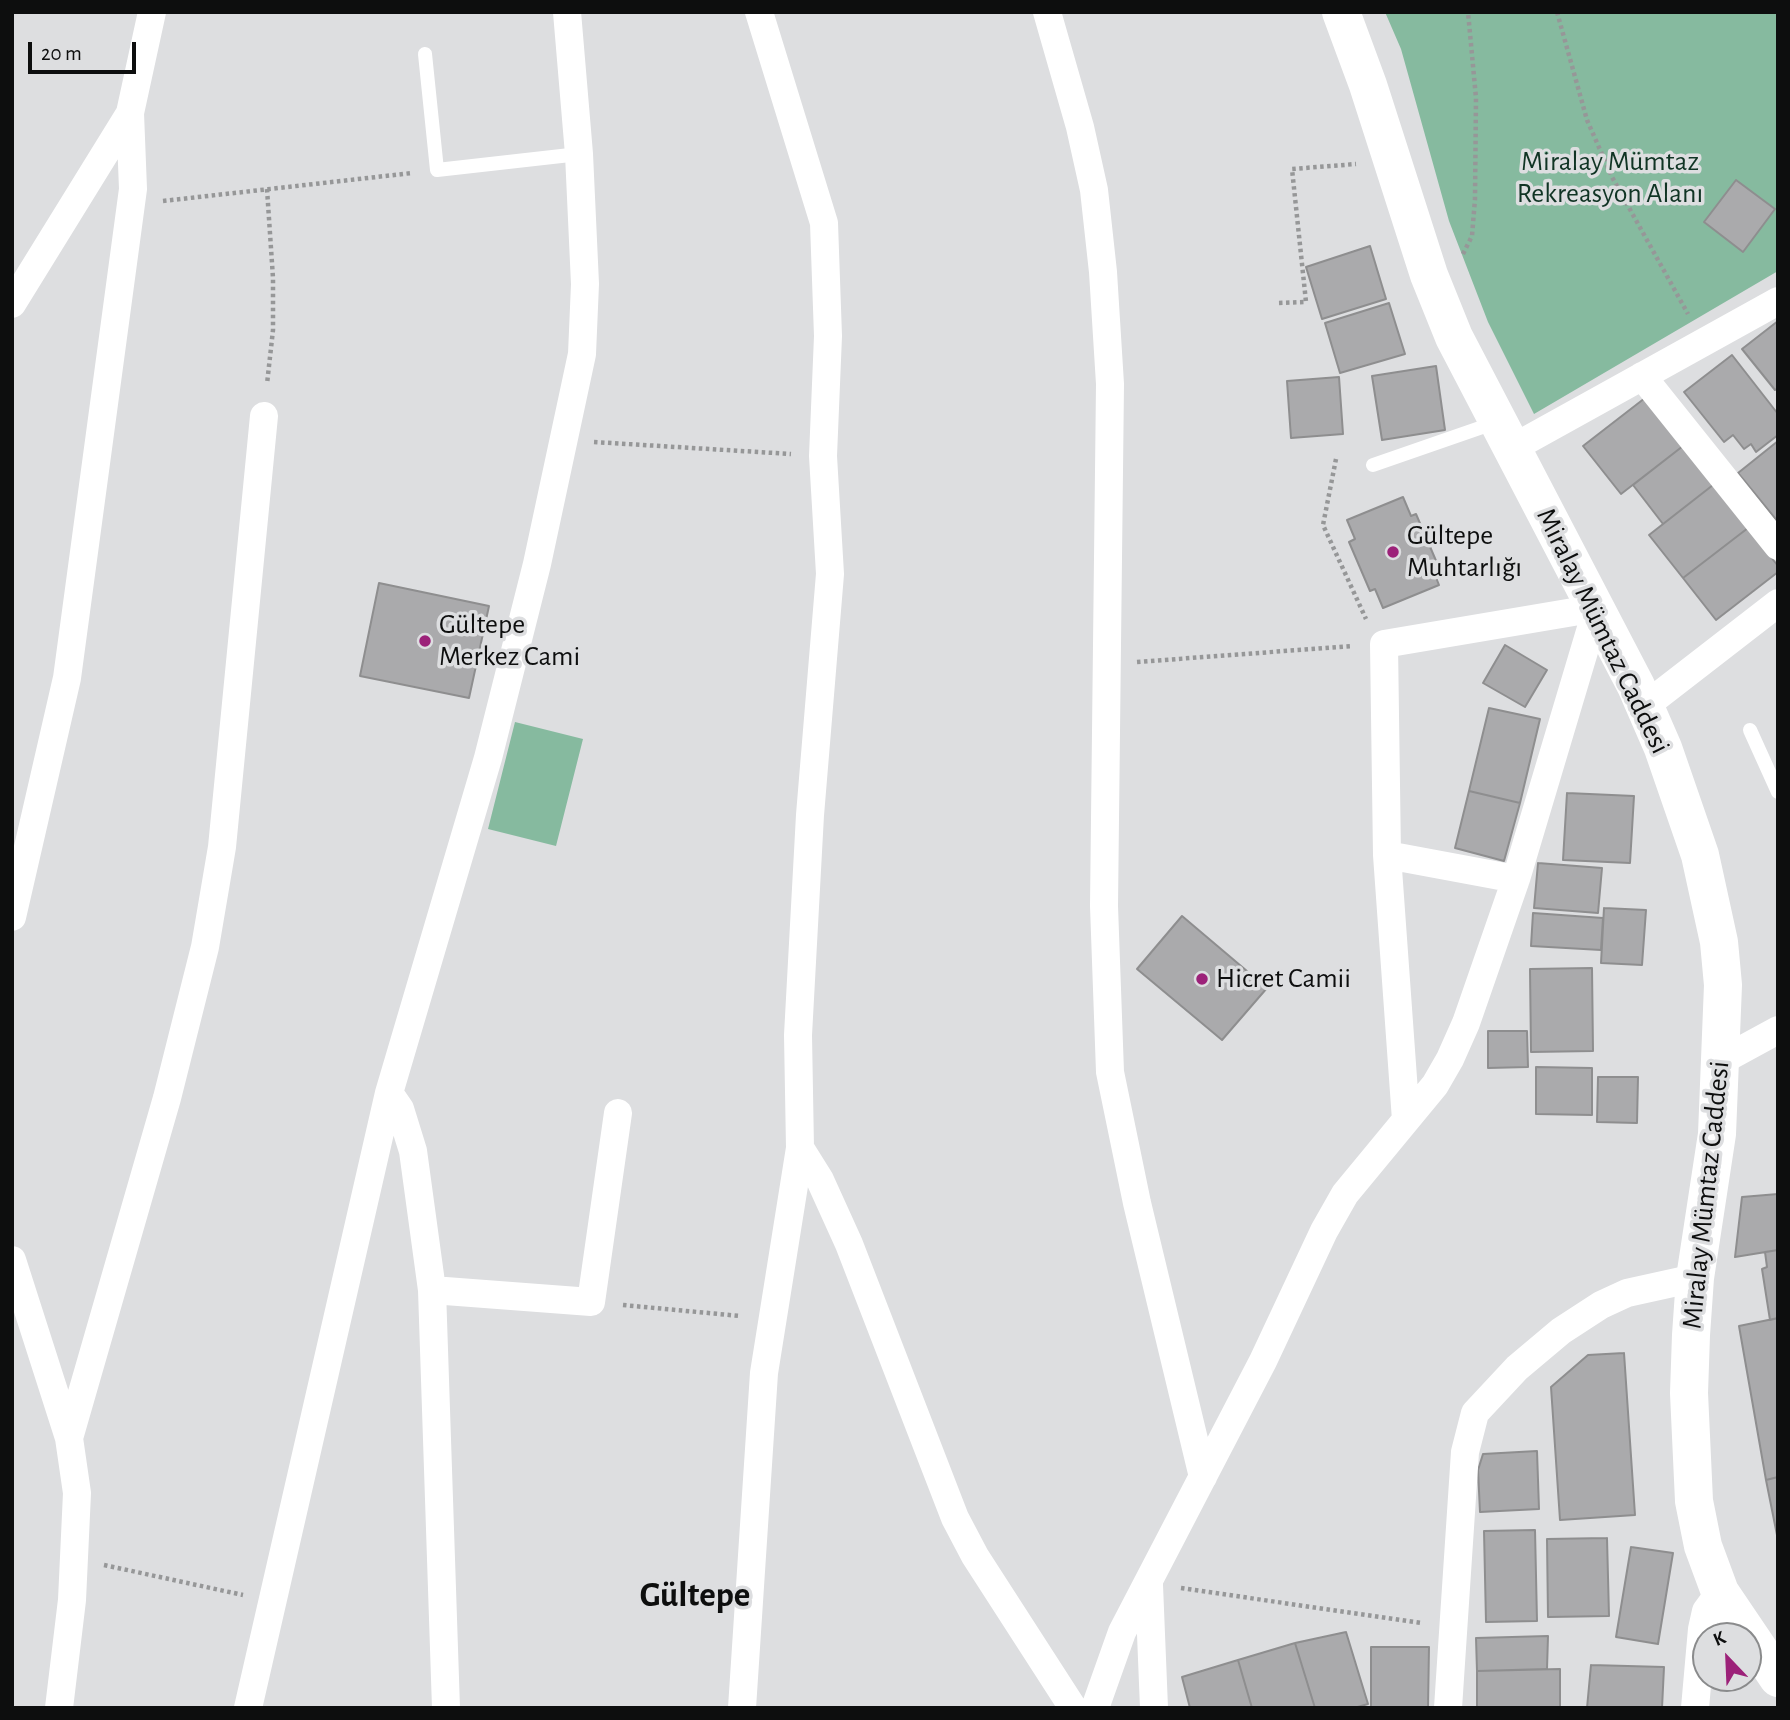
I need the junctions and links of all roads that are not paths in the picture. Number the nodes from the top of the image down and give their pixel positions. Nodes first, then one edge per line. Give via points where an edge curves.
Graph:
1 (152, 12) edge
2 (567, 12) edge
3 (759, 12) edge
4 (1047, 12) edge
5 (1341, 12) edge
6 (425, 54) dead end
7 (130, 113) junction
8 (579, 154) junction
9 (1778, 301) edge
10 (12, 304) edge
11 (1642, 376) junction
12 (264, 416) road end
13 (1504, 435) junction
14 (1373, 466) dead end
15 (1778, 546) edge
16 (1778, 603) edge
17 (1597, 608) junction
18 (1645, 706) junction
19 (1749, 730) dead end
20 (1778, 792) edge
21 (1387, 855) junction
22 (1516, 879) junction
23 (12, 917) edge
24 (1778, 1030) edge
25 (1721, 1061) junction
26 (389, 1093) junction
27 (618, 1113) dead end
28 (1406, 1120) junction
29 (800, 1148) junction
30 (12, 1260) edge
31 (1695, 1278) junction
32 (432, 1290) junction
33 (69, 1438) junction
34 (1203, 1477) junction
35 (1149, 1583) junction
36 (1720, 1592) junction
37 (1778, 1678) edge
38 (59, 1708) edge
39 (248, 1708) edge
40 (446, 1708) edge
41 (742, 1708) edge
42 (1073, 1708) edge
43 (1095, 1708) edge
44 (1154, 1708) edge
45 (1448, 1708) edge
46 (1695, 1708) edge

1 - 7 street
2 - 8 street
3 - 29 street via 824,223 828,336 823,456 830,574 798,1035
4 - 34 street via 1094,190 1110,384 1104,906 1110,1072
5 - 13 main road, Miralay Mümtaz Caddesi via 1440,302
6 - 8 lane via 437,170
7 - 10 street
7 - 23 street via 131,205 67,678
8 - 26 street via 585,284 582,354 565,440 488,758
9 - 11 street
11 - 13 street
11 - 15 street
12 - 33 street via 222,847 205,947 167,1098
13 - 14 lane
13 - 17 main road, Miralay Mümtaz Caddesi
16 - 18 street
17 - 18 main road, Miralay Mümtaz Caddesi
17 - 21 street via 1381,644
17 - 22 street
18 - 25 main road, Miralay Mümtaz Caddesi via 1684,806 1712,903 1723,985
19 - 20 lane
21 - 22 street
21 - 28 street
22 - 28 street via 1450,1059
24 - 25 street
25 - 31 main road, Miralay Mümtaz Caddesi via 1717,1135
26 - 32 street via 400,1109 413,1151
26 - 39 street
27 - 32 street via 591,1302
28 - 34 street via 1345,1194
29 - 41 street via 764,1373
29 - 42 street via 849,1244 955,1518
30 - 33 street
31 - 36 main road, Miralay Mümtaz Caddesi via 1689,1393 1694,1501 1703,1546
31 - 45 street via 1627,1293 1601,1305 1517,1368 1475,1413 1465,1452
32 - 40 street
33 - 38 street via 77,1493 72,1600
34 - 35 street
35 - 43 street via 1122,1632
35 - 44 street
36 - 37 main road, Miralay Mümtaz Caddesi
36 - 46 street via 1706,1611 1702,1629

